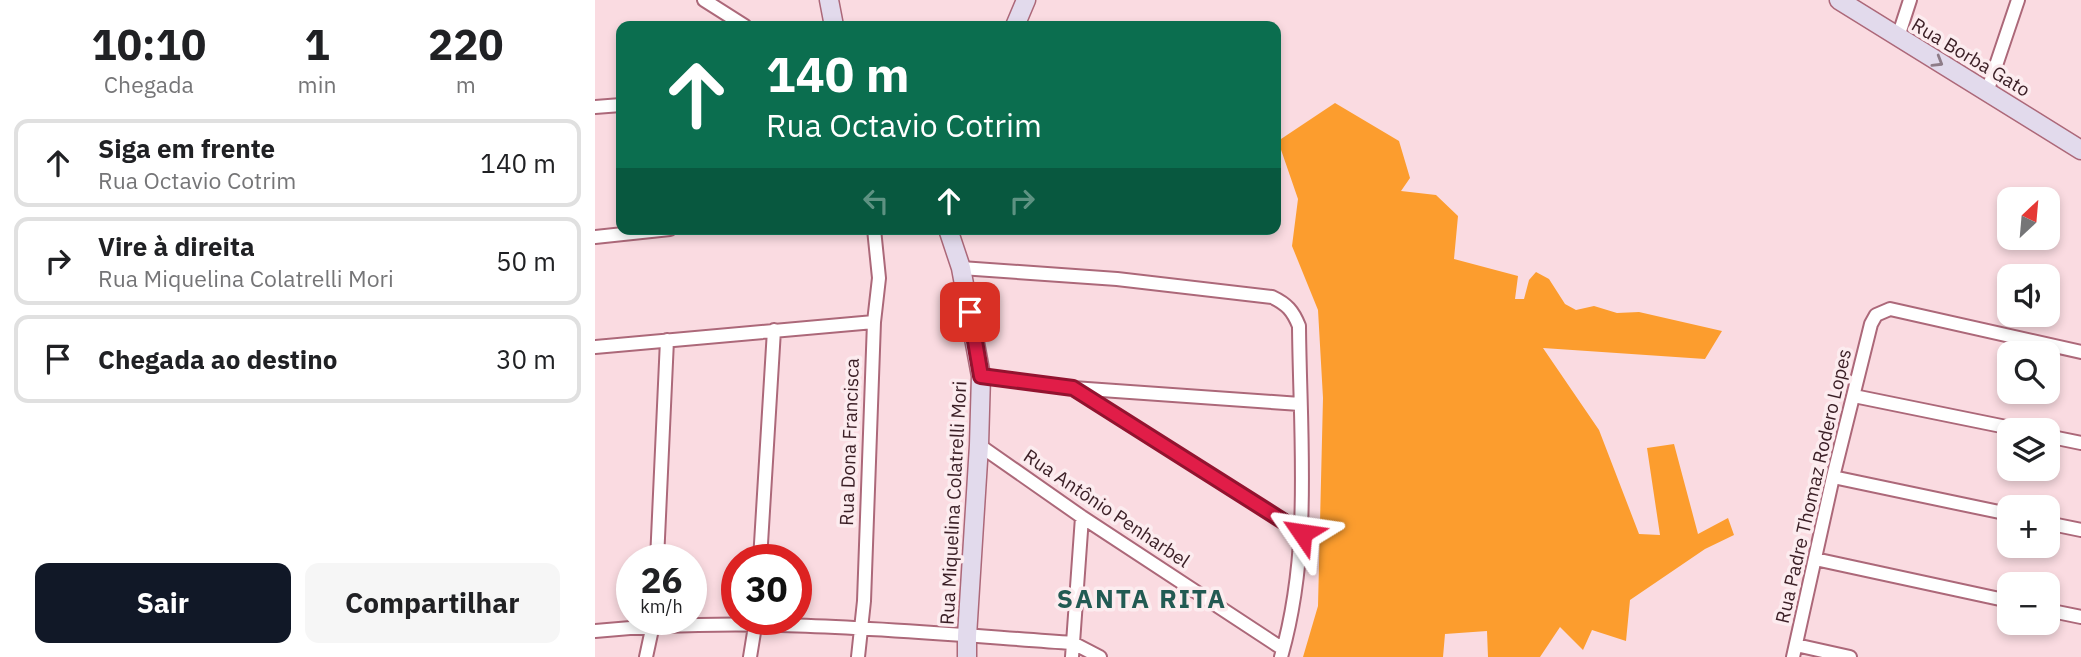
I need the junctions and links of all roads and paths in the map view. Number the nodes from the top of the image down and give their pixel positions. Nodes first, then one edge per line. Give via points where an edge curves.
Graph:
1 (704, 0) edge
2 (829, 0) edge
3 (1027, 0) edge
4 (1839, 0) edge
5 (1910, 0) edge
6 (2018, 0) edge
7 (737, 21) edge
8 (833, 21) edge
9 (1017, 21) edge
10 (1898, 37) junction
11 (1987, 92) junction
12 (616, 105) edge
13 (595, 107) edge
14 (2081, 148) edge
15 (616, 235) edge
16 (875, 235) edge
17 (950, 235) edge
18 (595, 237) edge
19 (961, 268) junction
20 (874, 322) junction
21 (774, 330) junction
22 (667, 340) junction
23 (595, 346) edge
24 (2081, 352) edge
25 (981, 376) junction
26 (1073, 388) junction
27 (1854, 396) junction
28 (1300, 404) junction
29 (1997, 425) edge
30 (2060, 439) edge
31 (2081, 443) edge
32 (979, 444) junction
33 (1833, 477) junction
34 (1997, 511) edge
35 (1083, 517) junction
36 (2060, 526) edge
37 (2081, 530) edge
38 (1302, 533) junction
39 (658, 544) edge
40 (761, 544) edge
41 (1815, 559) junction
42 (1997, 598) edge
43 (2060, 613) edge
44 (2081, 617) edge
45 (812, 626) edge
46 (616, 628) edge
47 (862, 628) junction
48 (595, 631) edge
49 (651, 635) edge
50 (753, 635) edge
51 (967, 636) junction
52 (1073, 643) junction
53 (1795, 651) edge
54 (1282, 653) edge
55 (646, 657) edge
56 (750, 657) edge
57 (858, 657) edge
58 (967, 657) edge
59 (1072, 657) edge
60 (1100, 657) edge
61 (1850, 657) edge

1 - 7 street
2 - 8 street
3 - 9 street
4 - 10 street, Rua Borba Gato
5 - 10 street
6 - 11 street
10 -> 11 street, Rua Borba Gato
11 - 14 street, Rua Borba Gato
12 - 13 street
15 - 18 street
16 - 20 street, Rua Dona Francisca via 879,278
17 - 19 street, Rua Miquelina Colatrelli Mori
19 - 25 street, Rua Miquelina Colatrelli Mori
19 - 28 street via 1117,279 1272,297 1286,303 1299,326
20 - 21 street
20 - 47 street, Rua Dona Francisca
21 - 22 street
21 - 40 street
22 - 23 street
22 - 39 street
24 - 27 street, Rua Padre Thomaz Rodero Lopes via 1890,309 1876,315 1871,324
25 - 26 street
25 - 32 street, Rua Miquelina Colatrelli Mori
26 - 28 street
26 - 38 street
27 - 29 street
27 - 33 street, Rua Padre Thomaz Rodero Lopes
28 - 38 street
30 - 31 street
32 - 35 street, Rua Antônio Penharbel
32 - 51 street, Rua Miquelina Colatrelli Mori
33 - 34 street
33 - 41 street, Rua Padre Thomaz Rodero Lopes
35 - 52 street
35 - 54 street, Rua Antônio Penharbel
36 - 37 street
38 - 54 street via 1298,581
41 - 42 street
41 - 53 street, Rua Padre Thomaz Rodero Lopes
43 - 44 street
45 - 47 street
46 - 48 street
47 - 51 street
47 - 57 street, Rua Dona Francisca
49 - 55 street
50 - 56 street
51 - 52 street
51 - 58 street, Rua Miquelina Colatrelli Mori
52 - 59 street
52 - 60 street
53 - 61 street

